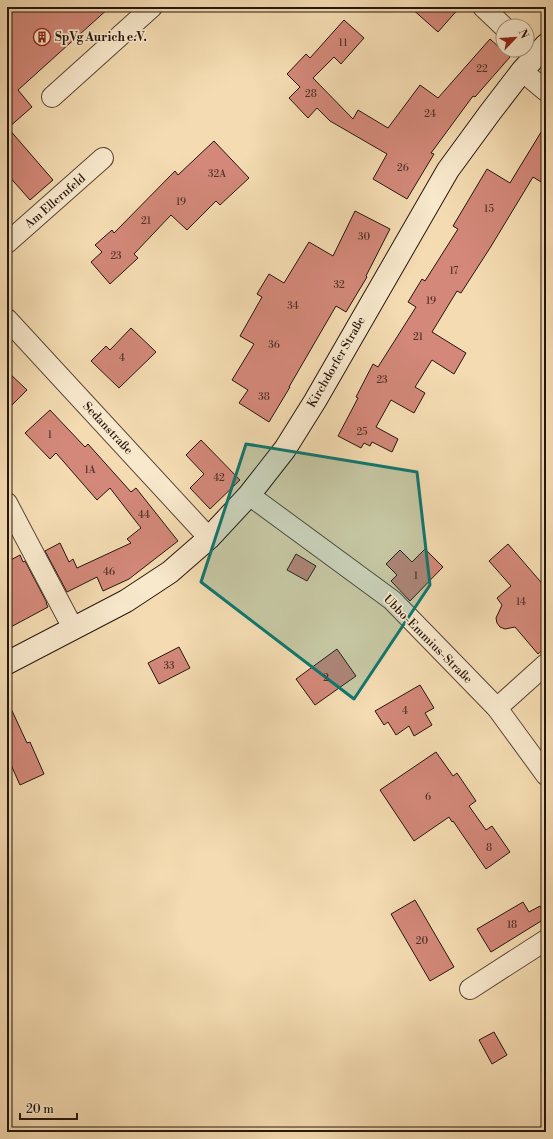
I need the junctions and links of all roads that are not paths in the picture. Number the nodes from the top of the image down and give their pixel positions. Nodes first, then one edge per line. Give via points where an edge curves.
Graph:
1 (152, 7) edge
2 (483, 7) edge
3 (495, 18) edge
4 (531, 58) edge
5 (533, 58) edge
6 (546, 90) edge
7 (52, 97) dead end
8 (103, 158) dead end
9 (7, 243) edge
10 (7, 319) edge
11 (249, 495) junction
12 (7, 503) edge
13 (209, 538) junction
14 (73, 628) junction
15 (7, 663) edge
16 (546, 664) edge
17 (496, 708) junction
18 (546, 775) edge
19 (546, 940) edge
20 (470, 989) dead end

1 - 7 street
2 - 3 street
4 - 11 street, Kirchdorfer Straße via 448,170 289,443
5 - 6 street via 534,80
8 - 9 street, Am Ellernfeld
10 - 13 street, Sedanstraße
11 - 13 street, Kirchdorfer Straße
11 - 17 street, Ubbo-Emmius-Straße via 392,600
12 - 14 street
13 - 14 street, Kirchdorfer Straße via 170,572 126,601
14 - 15 street, Kirchdorfer Straße
16 - 17 street
17 - 18 street, Ubbo-Emmius-Straße
19 - 20 street

